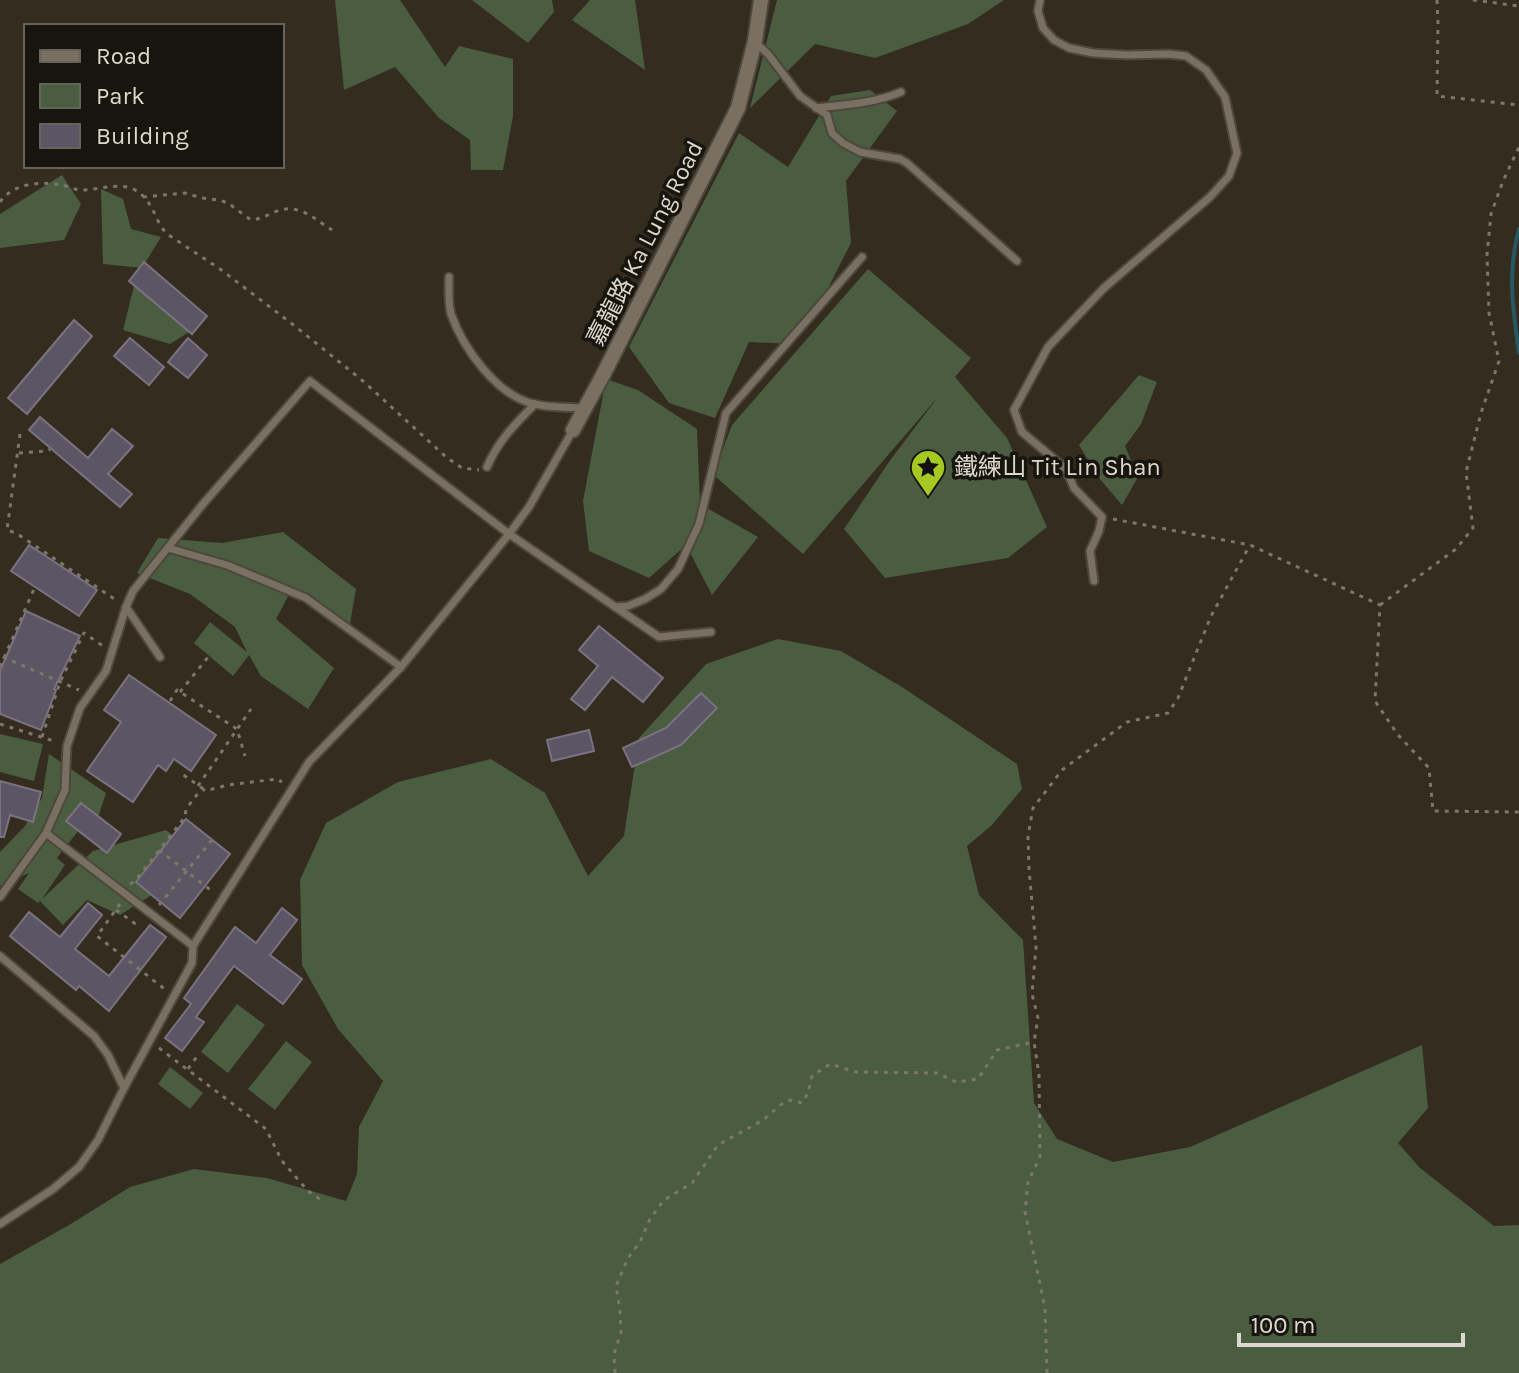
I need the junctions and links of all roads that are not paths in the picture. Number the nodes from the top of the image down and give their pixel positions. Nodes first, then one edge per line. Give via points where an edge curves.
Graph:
1 (761, 0) edge
2 (1040, 0) edge
3 (755, 41) junction
4 (901, 92) dead end
5 (816, 108) junction
6 (862, 257) dead end
7 (1017, 261) dead end
8 (449, 277) dead end
9 (535, 404) junction
10 (584, 408) junction
11 (573, 430) joint
12 (487, 467) road end
13 (509, 534) junction
14 (168, 548) junction
15 (1094, 581) dead end
16 (126, 607) junction
17 (615, 607) junction
18 (711, 632) dead end
19 (160, 657) dead end
20 (401, 667) junction
21 (46, 833) junction
22 (0, 897) edge
23 (193, 946) junction
24 (0, 956) edge
25 (124, 1088) junction
26 (0, 1224) edge

1 - 3 street, 嘉龍路 Ka Lung Road
2 - 15 lane via 1043,28 1069,48 1186,56 1206,70 1225,97 1237,153 1229,176 1210,197 1104,288 1048,347 1014,410 1022,432 1066,469 1074,488 1102,517 1090,551
3 - 5 lane
3 - 10 street, 嘉龍路 Ka Lung Road via 738,108
4 - 5 lane
5 - 7 lane via 827,115 832,133 843,143 907,163
6 - 17 lane via 726,413 699,524 678,569 645,599
8 - 9 lane via 450,311 466,346 490,377 518,399
9 - 10 lane
9 - 12 lane via 510,429
10 - 11 street, 嘉龍路 Ka Lung Road
11 - 13 lane, 嘉龍路 Ka Lung Road
13 - 14 lane via 310,381
13 - 17 lane
13 - 20 lane, 嘉龍路 Ka Lung Road
14 - 16 lane
14 - 20 lane via 227,565 306,598
16 - 19 lane
16 - 21 lane via 106,671 80,708 67,746 65,790
17 - 18 lane via 659,637
20 - 23 lane, 嘉龍路 Ka Lung Road via 309,762
21 - 22 lane
21 - 23 lane
23 - 25 lane, 嘉龍路 Ka Lung Road via 192,963
24 - 25 lane via 94,1036
25 - 26 lane, 嘉龍路 Ka Lung Road via 79,1167

